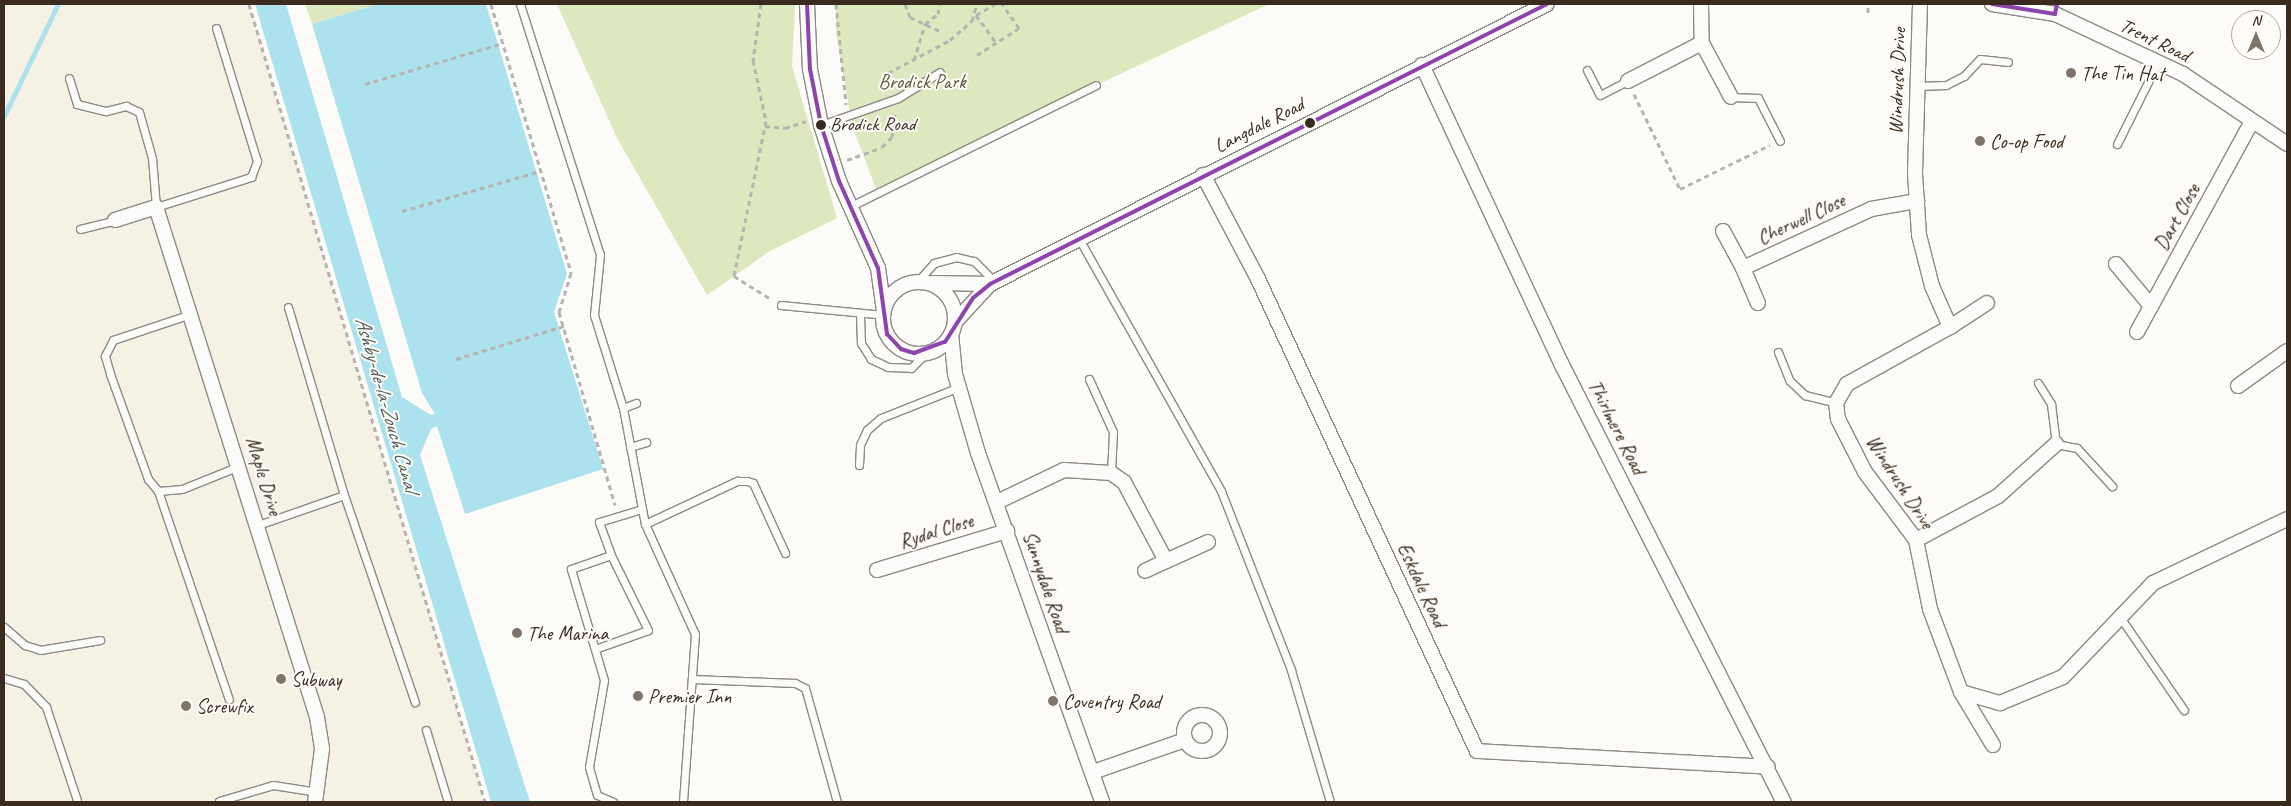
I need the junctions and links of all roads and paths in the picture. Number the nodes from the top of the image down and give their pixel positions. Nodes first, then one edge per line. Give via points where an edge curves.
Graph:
1 (249, 4) edge
2 (491, 4) edge
3 (520, 4) edge
4 (761, 4) edge
5 (807, 4) edge
6 (836, 4) edge
7 (905, 4) edge
8 (940, 4) edge
9 (977, 4) edge
10 (996, 4) edge
11 (1002, 4) edge
12 (1547, 4) edge
13 (1701, 4) edge
14 (1868, 4) edge
15 (1920, 4) edge
16 (1992, 4) edge
17 (2056, 9) edge
18 (1868, 13) dead end
19 (974, 16) junction
20 (925, 24) junction
21 (216, 28) dead end
22 (942, 32) dead end
23 (503, 43) junction
24 (996, 43) junction
25 (1702, 43) junction
26 (977, 55) dead end
27 (914, 60) junction
28 (2008, 62) dead end
29 (2158, 62) junction
30 (1422, 65) junction
31 (1587, 70) dead end
32 (940, 72) dead end
33 (69, 78) dead end
34 (1628, 81) junction
35 (365, 84) dead end
36 (1096, 85) dead end
37 (1917, 86) junction
38 (888, 92) junction
39 (879, 95) dead end
40 (1731, 97) joint
41 (892, 100) junction
42 (854, 103) dead end
43 (846, 106) junction
44 (820, 121) junction
45 (2252, 121) junction
46 (765, 126) junction
47 (1780, 141) joint
48 (2117, 144) dead end
49 (2287, 144) edge
50 (834, 165) junction
51 (541, 171) junction
52 (1203, 175) junction
53 (1917, 202) junction
54 (851, 206) junction
55 (156, 207) junction
56 (402, 211) dead end
57 (115, 220) joint
58 (80, 229) dead end
59 (1723, 231) dead end
60 (1078, 237) junction
61 (2116, 264) dead end
62 (878, 268) junction
63 (1743, 268) junction
64 (923, 282) junction
65 (992, 283) junction
66 (901, 286) junction
67 (1758, 303) dead end
68 (1987, 303) dead end
69 (781, 305) joint
70 (2151, 306) junction
71 (288, 307) dead end
72 (884, 313) junction
73 (192, 314) junction
74 (860, 316) junction
75 (564, 326) junction
76 (1950, 327) junction
77 (953, 328) junction
78 (2137, 332) dead end
79 (931, 351) junction
80 (2287, 351) edge
81 (1778, 352) dead end
82 (456, 359) dead end
83 (1089, 379) dead end
84 (957, 381) junction
85 (2038, 383) dead end
86 (2238, 386) dead end
87 (636, 403) dead end
88 (1836, 403) junction
89 (623, 408) junction
90 (646, 442) dead end
91 (2056, 444) junction
92 (630, 447) junction
93 (859, 465) dead end
94 (240, 466) junction
95 (1111, 473) junction
96 (2112, 486) dead end
97 (158, 491) junction
98 (344, 495) junction
99 (997, 502) junction
100 (642, 509) junction
101 (619, 516) junction
102 (2287, 519) edge
103 (644, 524) junction
104 (258, 525) junction
105 (1007, 531) junction
106 (1916, 540) junction
107 (1208, 542) dead end
108 (785, 553) dead end
109 (612, 555) junction
110 (1166, 561) junction
111 (877, 570) dead end
112 (1145, 571) dead end
113 (2120, 617) junction
114 (4, 627) edge
115 (100, 640) dead end
116 (595, 649) junction
117 (4, 678) edge
118 (692, 679) junction
119 (1961, 692) junction
120 (229, 699) dead end
121 (415, 702) dead end
122 (2184, 710) dead end
123 (426, 730) dead end
124 (1185, 740) dead end
125 (1993, 745) dead end
126 (1768, 767) junction
127 (1093, 772) junction
128 (316, 797) edge
129 (596, 799) edge
130 (77, 800) dead end
131 (219, 801) edge
132 (448, 802) edge
133 (485, 802) edge
134 (613, 802) edge
135 (683, 802) edge
136 (837, 802) edge
137 (1102, 802) edge
138 (1330, 802) edge
139 (1784, 802) edge

1 - 133 path
2 - 23 path
3 - 89 lane via 600,254 594,315
4 - 46 path via 753,60
5 - 44 street via 810,69
6 - 43 path
7 - 20 path via 910,17
8 - 20 path via 938,14
9 - 19 path
10 - 19 path
11 - 24 path via 1019,28
12 - 30 street, Langdale Road
13 - 25 street
14 - 18 path
15 - 37 street, Windrush Drive
16 - 17 street, Trent Road
17 - 29 street, Trent Road
19 - 24 path
19 - 27 path via 950,40
20 - 22 path
20 - 27 path
21 - 55 lane via 257,161 255,168 251,177
23 - 35 path
23 - 51 path
24 - 26 path
25 - 34 street
25 - 40 street
27 - 38 path via 888,73
28 - 37 lane via 1980,60 1964,76 1946,85
29 - 45 street, Trent Road
29 - 48 lane
30 - 52 street, Langdale Road
30 - 126 street, Thirlmere Road via 1562,366
31 - 34 lane via 1600,95
32 - 41 lane
33 - 55 lane via 77,104 106,111 126,106 139,112 152,158
34 - 47 path via 1680,189
36 - 54 lane
37 - 53 street, Windrush Drive
38 - 39 path
38 - 41 path
40 - 47 lane via 1758,98
41 - 44 lane
41 - 50 path via 896,120 892,137 882,147
42 - 43 path
43 - 44 path
44 - 46 path via 785,128
44 - 50 street
45 - 49 street, Trent Road
45 - 70 street, Dart Close
46 - 69 path via 734,276
50 - 54 street
51 - 56 path
51 - 75 path via 571,273 559,312
52 - 60 street, Langdale Road
52 - 126 street, Eskdale Road via 1258,279 1477,750
53 - 63 street, Cherwell Close via 1871,209
53 - 76 street, Windrush Drive via 1919,235 1932,286
54 - 62 street
55 - 57 street
55 - 73 street, Maple Drive
57 - 58 lane
59 - 63 street, Cherwell Close
60 - 65 street, Langdale Road
60 - 138 lane via 1221,490 1291,670
61 - 70 street
62 - 66 street
62 - 72 street
63 - 67 street
64 - 65 street, Langdale Road
64 - 65 lane via 934,263 956,257 974,261
64 - 66 street
64 - 77 street via 951,300
65 - 77 street, Langdale Road
66 - 72 street
68 - 76 street
69 - 74 lane
70 - 78 street, Dart Close
71 - 98 lane
72 - 74 lane
72 - 79 street via 892,341 914,353
73 - 94 street, Maple Drive
73 - 97 lane via 113,340 105,356 148,479
74 - 79 lane via 861,343 871,359 888,367 911,368
75 - 82 path
75 - 101 path
76 - 88 street via 1847,384
77 - 79 street
77 - 84 street, Sunnydale Road
79 - 84 street, Sunnydale Road
80 - 86 street
81 - 88 lane via 1790,381 1805,395
83 - 95 lane via 1113,432
84 - 93 lane via 881,418 867,430 860,445
84 - 99 street, Sunnydale Road
85 - 91 lane via 2051,404
87 - 89 lane
88 - 106 street, Windrush Drive via 1838,419 1865,472
89 - 92 lane
90 - 92 lane
91 - 96 lane via 2077,448
91 - 106 street via 1998,496
92 - 100 lane
94 - 97 lane via 182,489
94 - 104 street, Maple Drive
95 - 99 street via 1064,470
95 - 110 street via 1124,482
97 - 120 lane
98 - 104 lane
98 - 121 lane
99 - 105 street, Sunnydale Road
100 - 101 lane
100 - 103 lane
101 - 109 lane via 599,522
102 - 113 street via 2153,583
103 - 108 lane via 737,481 747,481 753,484
103 - 118 lane via 695,634
104 - 128 street, Maple Drive via 317,717 322,749
105 - 111 street, Rydal Close
105 - 127 street, Sunnydale Road
106 - 119 street, Windrush Drive via 1930,608
107 - 110 street
109 - 116 lane via 571,569
109 - 116 lane via 648,630
110 - 112 street
113 - 119 street via 2063,677 2000,702
113 - 122 lane
114 - 115 lane via 25,645 40,650
116 - 129 lane via 604,680 589,768
117 - 130 lane via 24,684 46,707
118 - 135 lane
118 - 136 lane via 795,683 805,688
119 - 125 street, Windrush Drive
123 - 132 lane
124 - 127 street
126 - 139 street, Thirlmere Road
127 - 137 street, Sunnydale Road
128 - 131 lane via 273,785
129 - 134 lane

